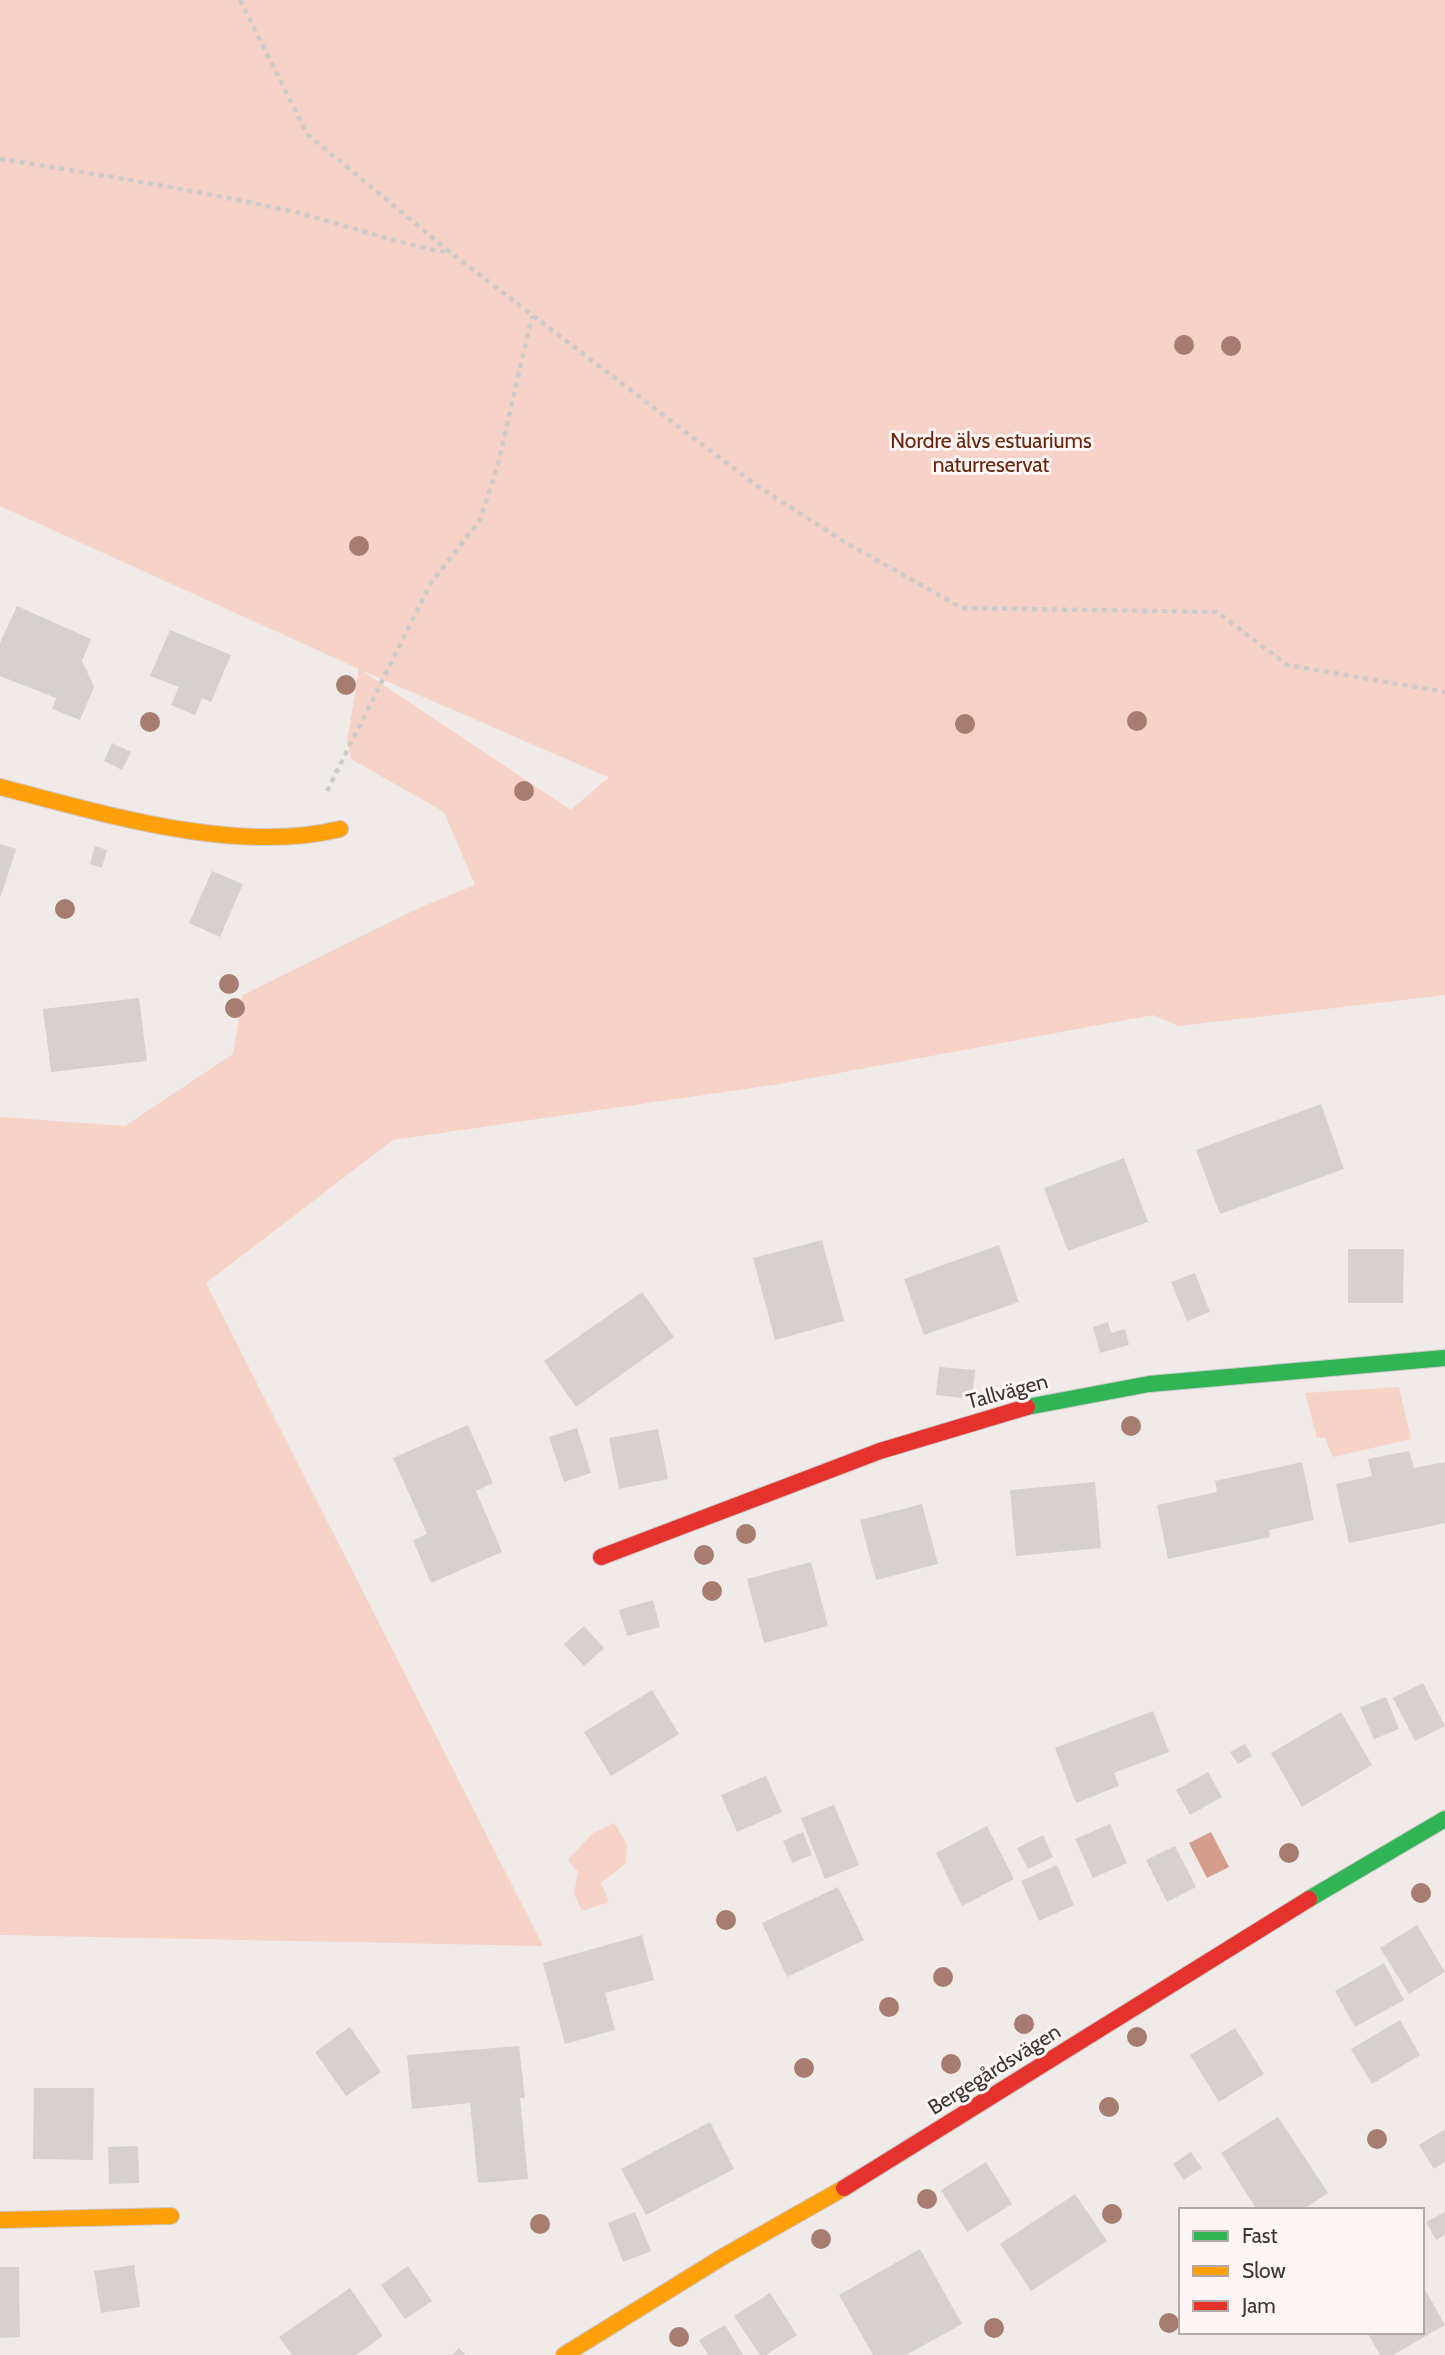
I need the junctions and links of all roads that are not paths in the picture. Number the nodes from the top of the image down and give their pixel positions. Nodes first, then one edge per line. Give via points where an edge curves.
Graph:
1 (0, 787) edge
2 (340, 828) dead end
3 (1445, 1359) edge
4 (601, 1557) dead end
5 (1445, 1819) edge
6 (172, 2216) dead end
7 (0, 2220) edge
8 (564, 2355) edge

1 - 2 street via 145,825 309,837
3 - 4 street, Tallvägen via 1262,1371 1051,1401 923,1436
5 - 8 street, Bergegårdsvägen
6 - 7 street

